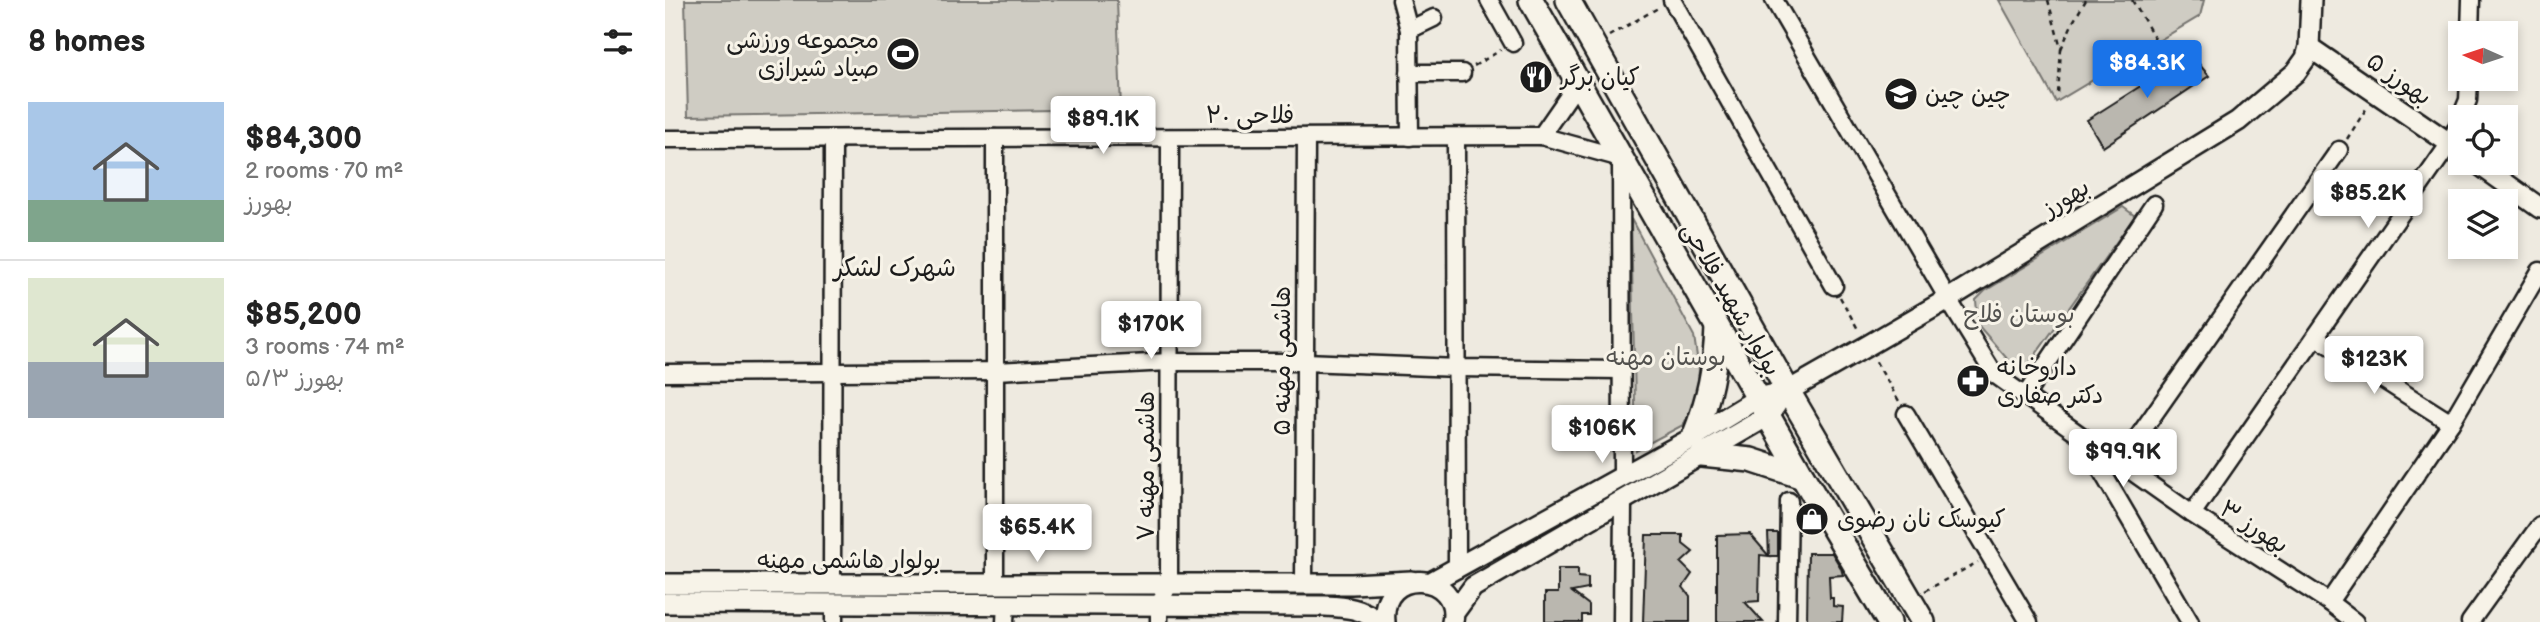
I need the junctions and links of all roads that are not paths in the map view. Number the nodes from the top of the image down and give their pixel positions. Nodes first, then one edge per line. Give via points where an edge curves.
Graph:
1 (1401, 0) edge
2 (1489, 0) edge
3 (1531, 0) edge
4 (1568, 0) edge
5 (1774, 0) edge
6 (2311, 0) edge
7 (2471, 0) edge
8 (1666, 3) edge
9 (1434, 18) dead end
10 (2470, 21) edge
11 (1409, 30) junction
12 (1513, 43) dead end
13 (2309, 47) junction
14 (1409, 73) junction
15 (1462, 73) dead end
16 (1573, 76) junction
17 (1541, 136) junction
18 (1410, 137) junction
19 (1456, 137) junction
20 (995, 138) junction
21 (1170, 138) junction
22 (1306, 138) junction
23 (665, 139) edge
24 (832, 140) junction
25 (2448, 142) edge
26 (2339, 150) road end
27 (2448, 157) edge
28 (1621, 158) junction
29 (2494, 175) edge
30 (2154, 204) dead end
31 (2540, 208) edge
32 (2540, 271) edge
33 (1834, 286) dead end
34 (1948, 299) junction
35 (1717, 327) junction
36 (2316, 337) junction
37 (1169, 362) junction
38 (1305, 362) junction
39 (1457, 368) junction
40 (1621, 370) junction
41 (832, 372) junction
42 (995, 372) junction
43 (665, 373) edge
44 (1788, 391) junction
45 (2025, 397) junction
46 (1763, 407) junction
47 (1906, 414) dead end
48 (2451, 423) junction
49 (2080, 436) junction
50 (1698, 446) junction
51 (2119, 464) junction
52 (1622, 477) junction
53 (1803, 477) junction
54 (1789, 501) dead end
55 (1623, 502) junction
56 (2192, 514) junction
57 (2540, 525) edge
58 (1457, 569) junction
59 (1421, 581) junction
60 (665, 584) edge
61 (995, 584) junction
62 (1168, 584) junction
63 (1304, 584) junction
64 (2329, 602) junction
65 (665, 603) edge
66 (834, 603) edge
67 (1006, 613) edge
68 (1159, 614) edge
69 (1453, 619) edge
70 (1378, 622) edge
71 (1385, 622) edge
72 (1622, 622) edge
73 (1787, 622) edge
74 (1889, 622) edge
75 (1923, 622) edge
76 (2029, 622) edge
77 (2190, 622) edge
78 (2355, 622) edge
79 (2470, 622) edge

1 - 11 street
2 - 12 street
3 - 16 main road, بولوار شهید فلاحی
4 - 44 main road, بولوار شهید فلاحی
5 - 34 street, بهورز ۳
6 - 13 street, بهورز
7 - 10 street
8 - 33 street
9 - 11 street
11 - 14 street
13 - 25 street, بهورز ۵
13 - 34 street, بهورز via 2296,72 2238,121
14 - 15 street
14 - 18 street
16 - 17 street via 1568,97
16 - 28 main road, بولوار شهید فلاحی
17 - 19 street, فلاحی ۲۰
17 - 28 street, فلاحی ۲۰
18 - 19 street, فلاحی ۲۰
18 - 22 street, فلاحی ۲۰
19 - 39 street
20 - 21 street, فلاحی ۲۰
20 - 24 street, فلاحی ۲۰
20 - 42 street
21 - 22 street, فلاحی ۲۰
21 - 37 street, هاشمی مهنه ۷
22 - 38 street, هاشمی مهنه ۵
23 - 24 street, فلاحی ۲۰
24 - 41 street
26 - 51 street
27 - 36 street
28 - 35 main road, بولوار شهید فلاحی
28 - 40 street
29 - 31 street
30 - 45 street
32 - 48 street
34 - 44 street, بهورز
34 - 45 street, بهورز ۳ via 1994,374
35 - 46 main road, بولوار شهید فلاحی
35 - 50 main road via 1716,360
36 - 48 street
36 - 56 street
37 - 38 street
37 - 42 street
37 - 62 street, هاشمی مهنه ۷
38 - 39 street
38 - 63 street, هاشمی مهنه ۵
39 - 40 street
39 - 58 street
40 - 52 street
41 - 42 street
41 - 43 street
41 - 66 street
42 - 61 street
44 - 46 street, بولوار هاشمی مهنه
44 - 75 main road, بولوار شهید فلاحی
45 - 49 street, بهورز ۳
46 - 50 street, بولوار هاشمی مهنه
46 - 53 main road, بولوار شهید فلاحی
47 - 76 street
48 - 64 street
49 - 51 street, بهورز ۳
49 - 77 street
50 - 52 street, بولوار هاشمی مهنه
50 - 53 main road
50 - 55 street, بولوار هاشمی مهنه
51 - 56 street, بهورز ۳
52 - 58 street, بولوار هاشمی مهنه
53 - 74 main road, بولوار شهید فلاحی
54 - 73 street
55 - 69 street, بولوار هاشمی مهنه via 1473,587
55 - 72 street
56 - 64 street, بهورز ۳
57 - 79 street
58 - 59 street, بولوار هاشمی مهنه
59 - 63 street, بولوار هاشمی مهنه
59 - 69 street via 1447,594
59 - 71 street via 1393,591 1384,609
60 - 66 street, بولوار هاشمی مهنه
61 - 62 street, بولوار هاشمی مهنه
61 - 66 street, بولوار هاشمی مهنه
62 - 63 street, بولوار هاشمی مهنه
62 - 68 street
64 - 78 street, بهورز ۳
65 - 66 street, بولوار هاشمی مهنه
66 - 67 street, بولوار هاشمی مهنه
67 - 68 street, بولوار هاشمی مهنه
68 - 70 street, بولوار هاشمی مهنه via 1346,607

